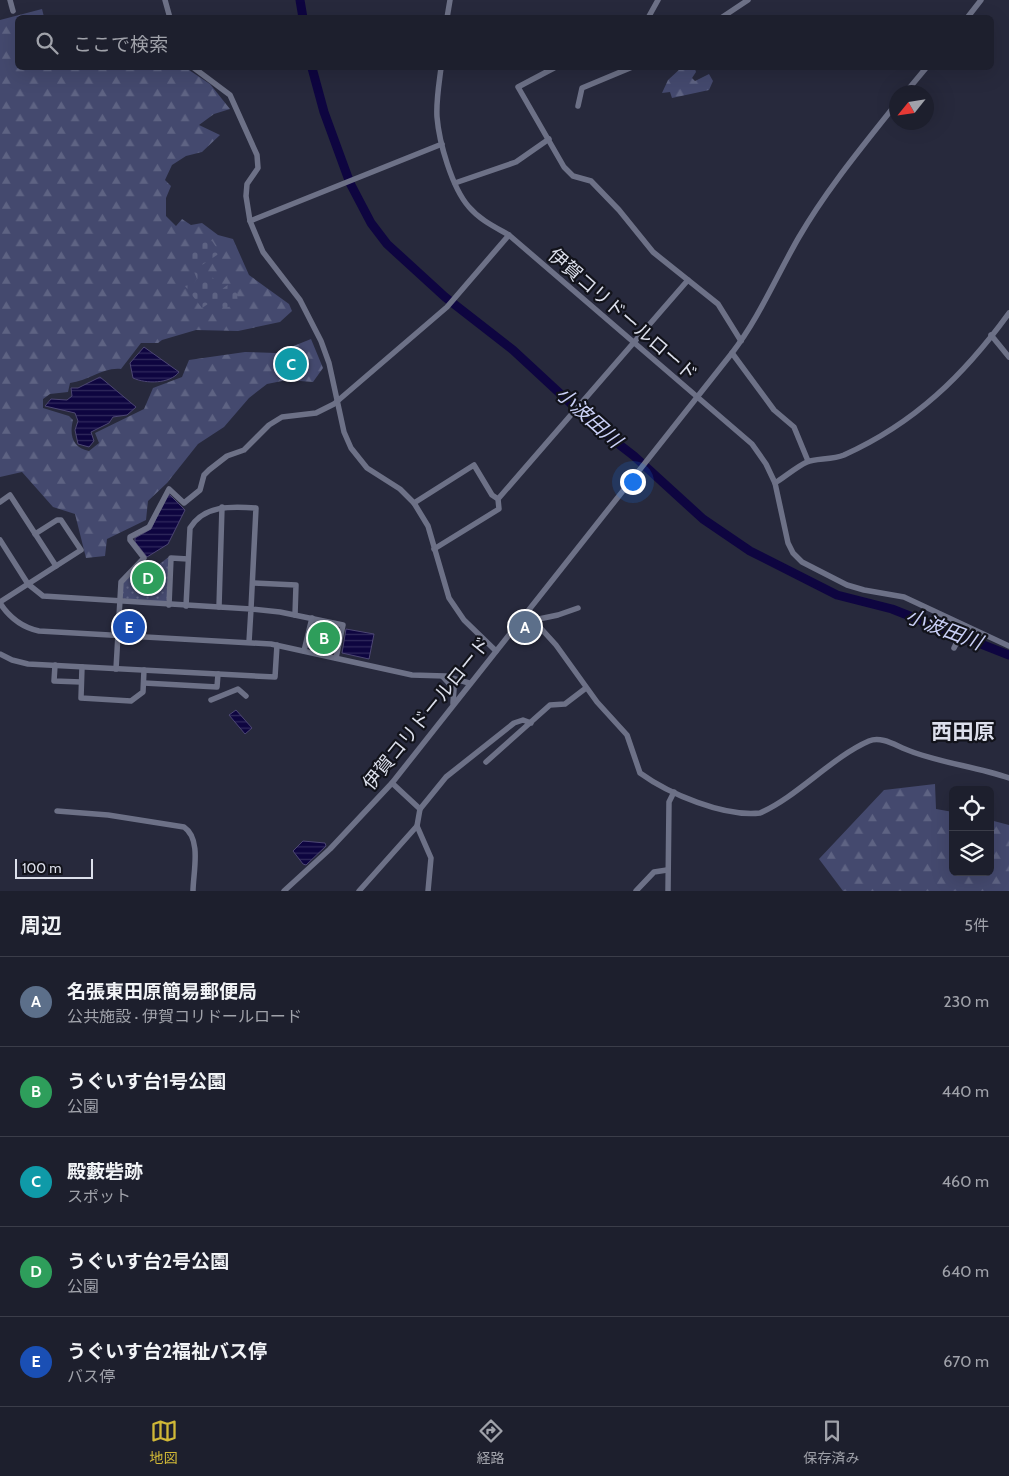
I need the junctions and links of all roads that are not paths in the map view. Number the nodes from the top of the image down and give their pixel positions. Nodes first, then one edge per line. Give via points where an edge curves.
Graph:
1 (10, 0) edge
2 (165, 0) edge
3 (450, 0) edge
4 (658, 0) edge
5 (748, 0) edge
6 (981, 0) edge
7 (13, 11) dead end
8 (169, 15) edge
9 (448, 15) edge
10 (650, 15) edge
11 (726, 15) edge
12 (969, 15) edge
13 (197, 70) edge
14 (441, 70) edge
15 (550, 70) edge
16 (625, 70) edge
17 (924, 70) edge
18 (912, 85) edge
19 (578, 106) dead end
20 (889, 113) edge
21 (549, 139) junction
22 (442, 144) junction
23 (455, 183) junction
24 (250, 221) junction
25 (509, 236) junction
26 (688, 280) junction
27 (1009, 313) edge
28 (991, 335) junction
29 (741, 341) junction
30 (634, 342) junction
31 (732, 353) junction
32 (1009, 356) edge
33 (696, 396) junction
34 (338, 400) junction
35 (808, 461) junction
36 (775, 484) junction
37 (498, 499) junction
38 (0, 502) edge
39 (414, 502) junction
40 (222, 507) junction
41 (35, 534) junction
42 (0, 540) edge
43 (434, 549) junction
44 (188, 559) junction
45 (56, 566) junction
46 (253, 583) junction
47 (28, 584) junction
48 (0, 602) edge
49 (120, 602) junction
50 (169, 605) junction
51 (186, 606) junction
52 (219, 607) junction
53 (578, 608) dead end
54 (251, 609) junction
55 (526, 612) junction
56 (295, 615) junction
57 (312, 618) junction
58 (534, 620) junction
59 (964, 628) junction
60 (118, 635) junction
61 (249, 642) junction
62 (277, 645) junction
63 (1009, 646) edge
64 (954, 648) dead end
65 (304, 651) junction
66 (496, 651) junction
67 (0, 654) edge
68 (336, 658) junction
69 (55, 665) junction
70 (82, 666) junction
71 (116, 669) junction
72 (144, 670) junction
73 (218, 674) junction
74 (441, 676) junction
75 (81, 682) junction
76 (144, 683) junction
77 (469, 683) junction
78 (217, 687) junction
79 (586, 688) junction
80 (246, 696) dead end
81 (452, 705) junction
82 (531, 723) junction
83 (486, 762) dead end
84 (1009, 778) edge
85 (392, 783) junction
86 (674, 792) junction
87 (420, 809) junction
88 (57, 811) dead end
89 (417, 826) junction
90 (667, 870) junction
91 (192, 891) edge
92 (284, 891) edge
93 (359, 891) edge
94 (428, 891) edge
95 (636, 891) edge
96 (668, 891) edge

1 - 7 street
2 - 8 street
3 - 9 street
4 - 10 street
5 - 11 street
6 - 12 street
13 - 24 street via 230,95 257,155 258,168 247,184
14 - 22 street, 伊賀コリドールロード via 437,107
15 - 21 street via 518,87
16 - 19 street via 582,88
17 - 18 street
20 - 29 street via 832,184
21 - 23 street via 516,162
21 - 26 street via 564,167 573,176 591,181 649,247
22 - 23 street, 伊賀コリドールロード
22 - 24 street
23 - 25 street, 伊賀コリドールロード via 472,211
24 - 34 street via 270,263 293,289 313,323 329,363
25 - 30 street, 伊賀コリドールロード
25 - 34 street via 447,307
26 - 29 street via 718,304
26 - 30 street
27 - 28 street
28 - 32 street
28 - 35 street via 951,382 899,426 842,455
29 - 31 street
30 - 33 street, 伊賀コリドールロード
30 - 37 street
31 - 33 street
31 - 35 street via 774,410 794,427
33 - 36 street via 752,444
33 - 55 street, 伊賀コリドールロード
34 - 39 street via 344,432 355,455 376,475
34 - 49 street via 316,413 285,416 269,426 246,448 227,456 206,472 200,490 184,503 169,489 149,528 130,537 144,558 121,582
35 - 36 street
36 - 59 street via 788,543 802,562 864,590 904,597
37 - 39 street via 492,495 474,465
37 - 43 street via 499,509
38 - 41 street via 10,495
39 - 43 street via 426,521
40 - 44 street via 196,518 190,528
40 - 46 street via 256,508
40 - 52 street
41 - 45 street
41 - 45 street via 61,520 81,550
42 - 47 street
43 - 66 street via 455,608
44 - 50 street via 171,558
44 - 51 street
45 - 47 street
46 - 54 street
46 - 56 street via 296,586
47 - 48 street
47 - 49 street via 46,597
48 - 60 street via 10,616 34,630
49 - 50 street
49 - 60 street
50 - 51 street
51 - 52 street
52 - 54 street
53 - 58 street
54 - 56 street
54 - 61 street
55 - 58 street
55 - 66 street, 伊賀コリドールロード
56 - 57 street
57 - 65 street
57 - 68 street via 344,625
58 - 79 street via 562,652
59 - 63 street
59 - 64 street
60 - 61 street
60 - 71 street
61 - 62 street
62 - 65 street
62 - 73 street via 275,677
65 - 68 street
66 - 77 street, 伊賀コリドールロード
67 - 69 street via 19,663
68 - 74 street via 412,675
69 - 70 street
69 - 75 street via 54,681
70 - 71 street
70 - 75 street
71 - 72 street
72 - 73 street
72 - 76 street
73 - 78 street
74 - 77 street
74 - 81 street via 454,689
75 - 76 street via 80,698 131,701 144,692
76 - 78 street
77 - 81 street, 伊賀コリドールロード
78 - 80 street via 213,698 238,689
79 - 82 street via 565,704 550,705
79 - 86 street via 630,739 637,770
81 - 85 street, 伊賀コリドールロード
82 - 83 street
82 - 87 street via 524,720 514,723 446,778
84 - 86 street via 919,755 874,739 760,813 700,804
85 - 87 street
85 - 92 street, 伊賀コリドールロード via 330,849
86 - 90 street via 669,802
87 - 89 street
88 - 91 street via 184,827 191,832 195,844
89 - 93 street
89 - 94 street via 432,858
90 - 95 street via 654,872
90 - 96 street

